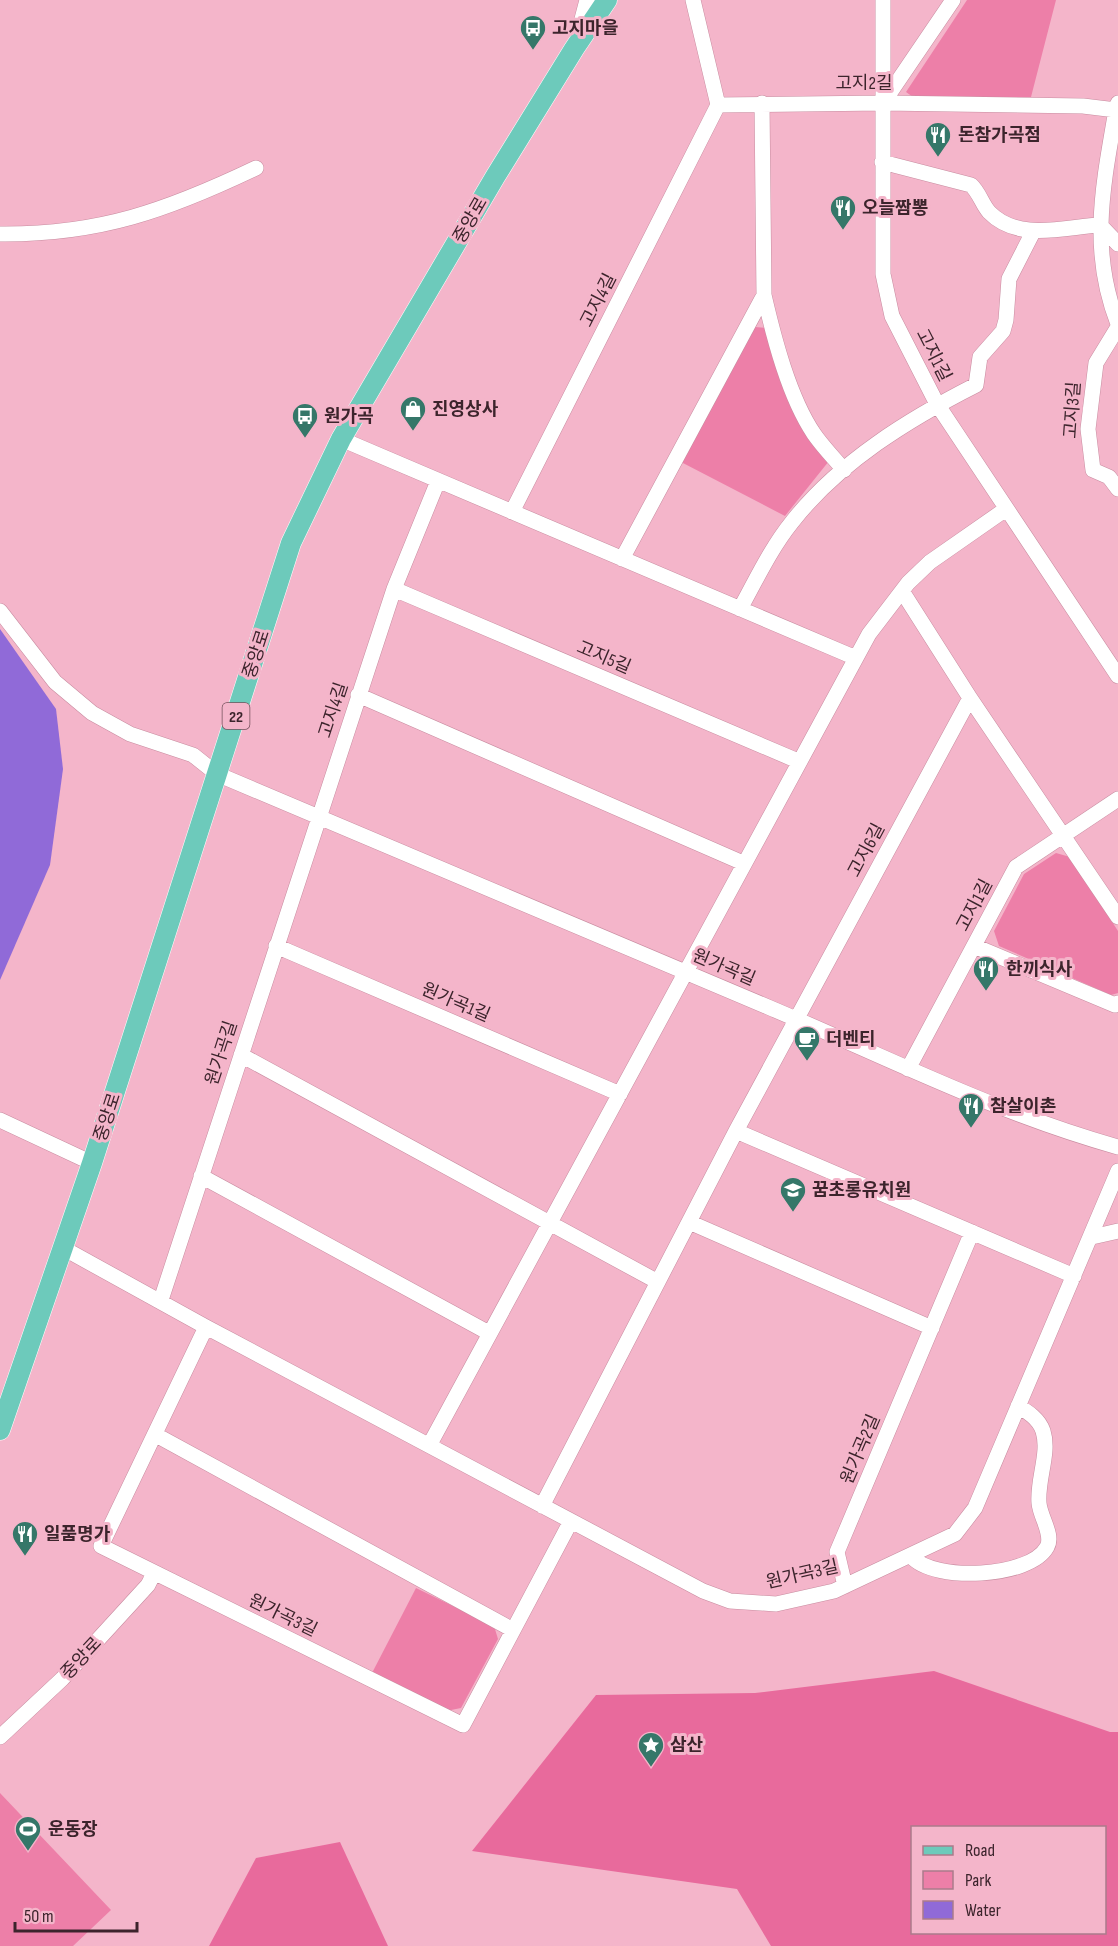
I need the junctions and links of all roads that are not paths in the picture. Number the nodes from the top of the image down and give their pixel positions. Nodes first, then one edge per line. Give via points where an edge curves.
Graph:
1 (587, 0) edge
2 (607, 0) edge
3 (616, 0) edge
4 (686, 0) edge
5 (693, 0) edge
6 (883, 0) edge
7 (953, 0) edge
8 (699, 23) junction
9 (574, 49) junction
10 (762, 103) junction
11 (883, 103) junction
12 (718, 105) junction
13 (1117, 113) edge
14 (882, 162) junction
15 (256, 168) dead end
16 (1100, 225) junction
17 (1033, 232) junction
18 (0, 234) edge
19 (1118, 244) edge
20 (764, 295) junction
21 (1118, 326) edge
22 (937, 404) junction
23 (341, 439) junction
24 (844, 470) junction
25 (438, 481) junction
26 (1118, 489) edge
27 (1006, 509) junction
28 (512, 512) junction
29 (622, 559) junction
30 (394, 589) junction
31 (902, 591) junction
32 (740, 609) junction
33 (0, 611) edge
34 (856, 658) junction
35 (1118, 676) edge
36 (358, 695) junction
37 (970, 698) junction
38 (798, 761) junction
39 (218, 774) junction
40 (1118, 800) edge
41 (318, 817) junction
42 (1063, 834) junction
43 (743, 863) junction
44 (1118, 916) edge
45 (276, 946) junction
46 (974, 946) junction
47 (687, 973) junction
48 (1118, 1003) edge
49 (797, 1019) junction
50 (241, 1055) junction
51 (908, 1069) junction
52 (620, 1094) junction
53 (0, 1120) edge
54 (736, 1131) junction
55 (1118, 1146) edge
56 (92, 1163) junction
57 (1118, 1171) edge
58 (201, 1176) junction
59 (689, 1222) junction
60 (549, 1224) junction
61 (1118, 1231) edge
62 (972, 1232) junction
63 (1092, 1237) junction
64 (63, 1248) junction
65 (1074, 1276) junction
66 (658, 1282) junction
67 (161, 1300) junction
68 (206, 1327) junction
69 (932, 1329) junction
70 (489, 1333) junction
71 (1018, 1406) junction
72 (0, 1430) edge
73 (156, 1435) junction
74 (430, 1444) junction
75 (542, 1506) junction
76 (571, 1521) junction
77 (912, 1557) junction
78 (154, 1573) junction
79 (845, 1586) junction
80 (513, 1630) junction
81 (0, 1737) edge

1 - 9 street
2 - 9 main road, 중앙로 / 22
3 - 9 street
4 - 8 street
5 - 8 street
6 - 11 street, 고지1길
7 - 11 street
8 - 12 street
9 - 23 main road, 중앙로 / 22
10 - 11 street, 고지2길
10 - 12 street, 고지2길
10 - 20 street
11 - 13 street, 고지2길 via 1083,106
11 - 14 street, 고지1길
12 - 28 street, 고지4길
13 - 16 street, 고지2길
14 - 17 street via 971,185 988,211 1004,224
14 - 22 street, 고지1길 via 883,274 892,316
15 - 18 street via 164,209 114,224 49,234
16 - 17 street
16 - 19 street
16 - 21 street, 고지3길 via 1101,262
17 - 22 street via 1009,279 1003,331 980,357 976,385
20 - 24 street via 801,408 814,434
20 - 29 street
21 - 26 street, 고지3길 via 1096,363 1088,429 1093,470 1109,477
22 - 24 street
22 - 27 street, 고지1길
23 - 25 street
23 - 39 main road, 중앙로 / 22 via 291,543
24 - 32 street via 791,523
25 - 28 street
25 - 30 street, 고지4길
27 - 31 street via 930,562
27 - 35 street, 고지1길
28 - 29 street
29 - 32 street
30 - 36 street, 고지4길
30 - 38 street, 고지5길
31 - 34 street
31 - 37 street
32 - 34 street
33 - 39 street, 원가곡길 via 55,682 92,713 130,734 193,755
34 - 38 street
36 - 41 street, 고지4길
36 - 43 street
37 - 42 street
37 - 49 street, 고지6길
38 - 43 street
39 - 41 street, 원가곡길
39 - 56 main road, 중앙로 / 22
40 - 42 street, 고지1길
41 - 45 street, 원가곡길
41 - 47 street, 원가곡길
42 - 44 street
42 - 46 street, 고지1길 via 1016,867
43 - 47 street
45 - 50 street, 원가곡길
45 - 52 street, 원가곡1길
46 - 48 street
46 - 51 street, 고지1길
47 - 49 street, 원가곡길
47 - 52 street
49 - 51 street, 원가곡길
49 - 54 street
50 - 58 street, 원가곡길
50 - 60 street
51 - 55 street, 원가곡길 via 1054,1129
52 - 60 street
53 - 56 street
54 - 59 street
54 - 62 street
56 - 64 main road, 중앙로 / 22
57 - 63 street, 원가곡3길
58 - 67 street, 원가곡길
58 - 70 street
59 - 66 street
59 - 69 street
60 - 66 street
60 - 70 street
61 - 63 street
62 - 65 street
62 - 69 street, 원가곡2길
63 - 65 street, 원가곡3길
64 - 67 street, 원가곡3길
64 - 72 main road, 중앙로 / 22
65 - 71 street, 원가곡3길
66 - 75 street
67 - 68 street, 원가곡3길
68 - 73 street, 원가곡3길
68 - 74 street, 원가곡3길
69 - 79 street, 원가곡2길 via 837,1552
70 - 74 street
71 - 77 street, 원가곡3길 via 975,1508 955,1534
71 - 77 street via 1038,1420 1045,1442 1038,1492 1050,1540 1047,1548 1038,1557 993,1573 927,1567
73 - 78 street, 원가곡3길 via 101,1546
73 - 80 street
74 - 75 street, 원가곡3길
75 - 76 street, 원가곡3길
76 - 79 street, 원가곡3길 via 703,1591 730,1601 776,1604
76 - 80 street, 원가곡3길
77 - 79 street, 원가곡3길
78 - 80 street, 원가곡3길 via 463,1725
78 - 81 street, 중앙로 via 148,1585 62,1679

